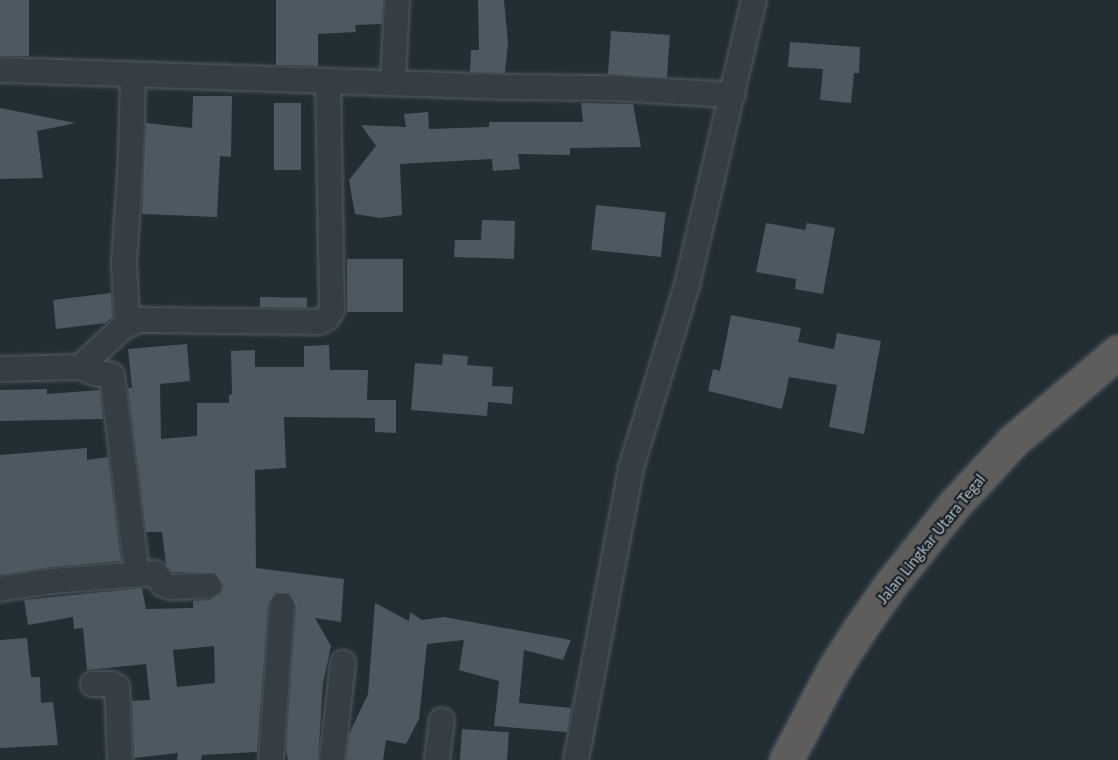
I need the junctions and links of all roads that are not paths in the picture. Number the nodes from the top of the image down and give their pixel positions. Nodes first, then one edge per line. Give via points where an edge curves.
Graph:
1 (397, 0) edge
2 (754, 0) edge
3 (0, 70) edge
4 (133, 76) junction
5 (328, 81) junction
6 (393, 83) junction
7 (733, 95) junction
8 (127, 324) junction
9 (1118, 352) edge
10 (80, 367) junction
11 (0, 369) edge
12 (137, 574) junction
13 (209, 586) dead end
14 (0, 590) edge
15 (282, 605) dead end
16 (344, 663) dead end
17 (93, 684) dead end
18 (442, 720) dead end
19 (120, 760) edge
20 (271, 760) edge
21 (332, 760) edge
22 (437, 760) edge
23 (576, 760) edge
24 (786, 760) edge

1 - 6 street
2 - 7 street
3 - 4 street
4 - 5 street via 232,75
4 - 8 street via 123,263
5 - 6 street
5 - 8 street via 332,310 327,318 138,320
6 - 7 street
7 - 23 street via 687,285 631,468
8 - 10 street
9 - 24 highway, Jalan Lingkar Utara Tegal via 1013,441 953,506 891,584 834,669
10 - 11 street
10 - 12 street via 112,375
12 - 13 street via 155,573 163,584 171,587
12 - 14 street
15 - 20 street
16 - 21 street
17 - 19 street via 117,687
18 - 22 street

